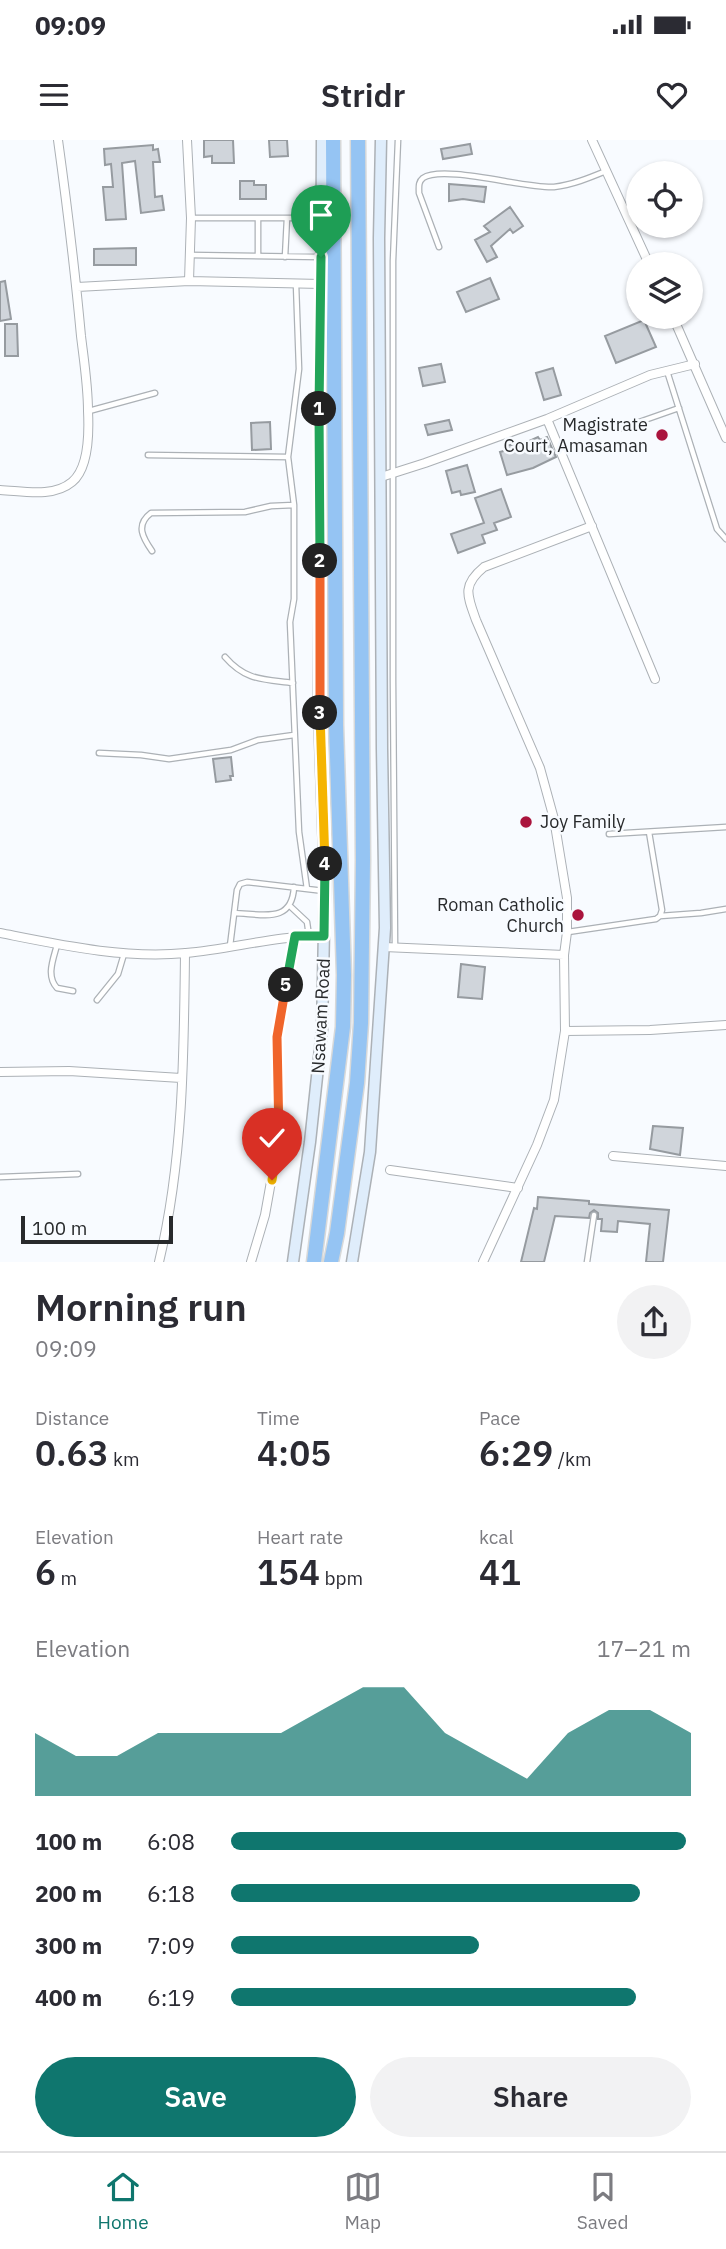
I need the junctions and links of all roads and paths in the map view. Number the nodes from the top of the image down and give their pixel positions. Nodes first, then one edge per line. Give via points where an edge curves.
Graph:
1 (58, 140) edge
2 (187, 140) edge
3 (321, 140) edge
4 (333, 140) edge
5 (358, 140) edge
6 (381, 140) edge
7 (398, 140) edge
8 (592, 140) edge
9 (606, 171) junction
10 (191, 218) junction
11 (258, 218) junction
12 (287, 218) junction
13 (321, 218) junction
14 (439, 247) dead end
15 (643, 252) edge
16 (190, 255) junction
17 (258, 256) junction
18 (285, 257) junction
19 (321, 257) junction
20 (189, 281) junction
21 (296, 284) junction
22 (321, 284) junction
23 (76, 287) junction
24 (679, 329) edge
25 (695, 364) junction
26 (667, 371) junction
27 (155, 393) dead end
28 (679, 408) junction
29 (88, 411) junction
30 (547, 419) junction
31 (622, 428) dead end
32 (726, 438) edge
33 (148, 455) dead end
34 (288, 457) junction
35 (394, 473) junction
36 (380, 477) junction
37 (0, 490) edge
38 (294, 505) junction
39 (592, 526) junction
40 (726, 539) edge
41 (152, 551) dead end
42 (225, 657) dead end
43 (655, 679) dead end
44 (293, 683) junction
45 (294, 735) junction
46 (99, 753) dead end
47 (726, 827) edge
48 (649, 832) junction
49 (609, 834) dead end
50 (294, 887) junction
51 (307, 889) junction
52 (325, 891) junction
53 (291, 907) junction
54 (726, 909) edge
55 (234, 914) junction
56 (660, 915) junction
57 (567, 932) junction
58 (0, 933) edge
59 (295, 936) junction
60 (309, 936) junction
61 (324, 936) junction
62 (57, 944) junction
63 (230, 946) junction
64 (390, 946) junction
65 (186, 953) junction
66 (124, 954) junction
67 (564, 955) junction
68 (73, 991) dead end
69 (97, 1000) dead end
70 (726, 1025) edge
71 (565, 1031) junction
72 (0, 1072) edge
73 (181, 1078) junction
74 (613, 1156) dead end
75 (726, 1166) edge
76 (390, 1170) dead end
77 (78, 1174) dead end
78 (0, 1177) edge
79 (517, 1188) junction
80 (594, 1215) dead end
81 (159, 1262) edge
82 (251, 1262) edge
83 (293, 1262) edge
84 (314, 1262) edge
85 (331, 1262) edge
86 (352, 1262) edge
87 (483, 1262) edge
88 (586, 1262) edge

1 - 23 street
2 - 10 street
3 - 13 main road
4 - 84 highway, Nsawam Road via 336,725 344,975 342,1038
5 - 85 highway via 361,1023 357,1083
6 - 36 main road
7 - 35 lane via 393,261
8 - 9 street
9 - 14 lane via 555,187 449,175 423,178 419,193
9 - 15 street
10 - 11 lane
10 - 16 street
11 - 12 lane
11 - 17 lane
12 - 13 lane
12 - 18 lane
13 - 19 main road
16 - 17 lane
16 - 20 street
17 - 18 lane
18 - 19 lane
19 - 22 main road
20 - 21 street
20 - 23 street
21 - 22 street
21 - 34 lane via 299,369
22 - 52 main road via 320,710
23 - 29 street
24 - 25 street
25 - 26 street
25 - 32 street
26 - 28 lane
26 - 30 street
27 - 29 lane
28 - 31 lane
28 - 40 lane via 718,529
29 - 37 street via 87,440 75,480 44,492
30 - 35 street
30 - 39 street
33 - 34 lane
34 - 38 lane
35 - 36 street
35 - 64 lane
36 - 64 main road
38 - 41 lane via 245,512 150,513 141,534
38 - 44 lane
39 - 43 street
39 - 57 street via 484,567 471,578 467,595 540,768 563,870
42 - 44 lane via 236,670 254,677
44 - 45 lane
45 - 46 lane via 169,760
45 - 51 lane
47 - 48 lane
48 - 49 lane
48 - 56 lane
50 - 51 lane
50 - 53 lane
50 - 55 lane via 240,884
51 - 52 lane
52 - 61 main road
53 - 55 lane via 280,914
53 - 60 lane via 307,922
54 - 56 lane
55 - 63 lane
56 - 57 lane
57 - 67 street
58 - 62 street
59 - 60 street
59 - 63 street
59 - 82 street via 277,1037 279,1137
60 - 61 street
61 - 83 main road via 322,1030
62 - 66 street
62 - 68 lane via 51,980 57,988
63 - 65 street
64 - 67 street
64 - 86 main road via 370,1152
65 - 66 street
65 - 73 street
66 - 69 lane via 118,974
67 - 71 street
70 - 71 street
71 - 79 street via 554,1100
72 - 73 street
73 - 81 street via 172,1186
74 - 75 street
76 - 79 street
77 - 78 lane
79 - 87 street
80 - 88 lane

